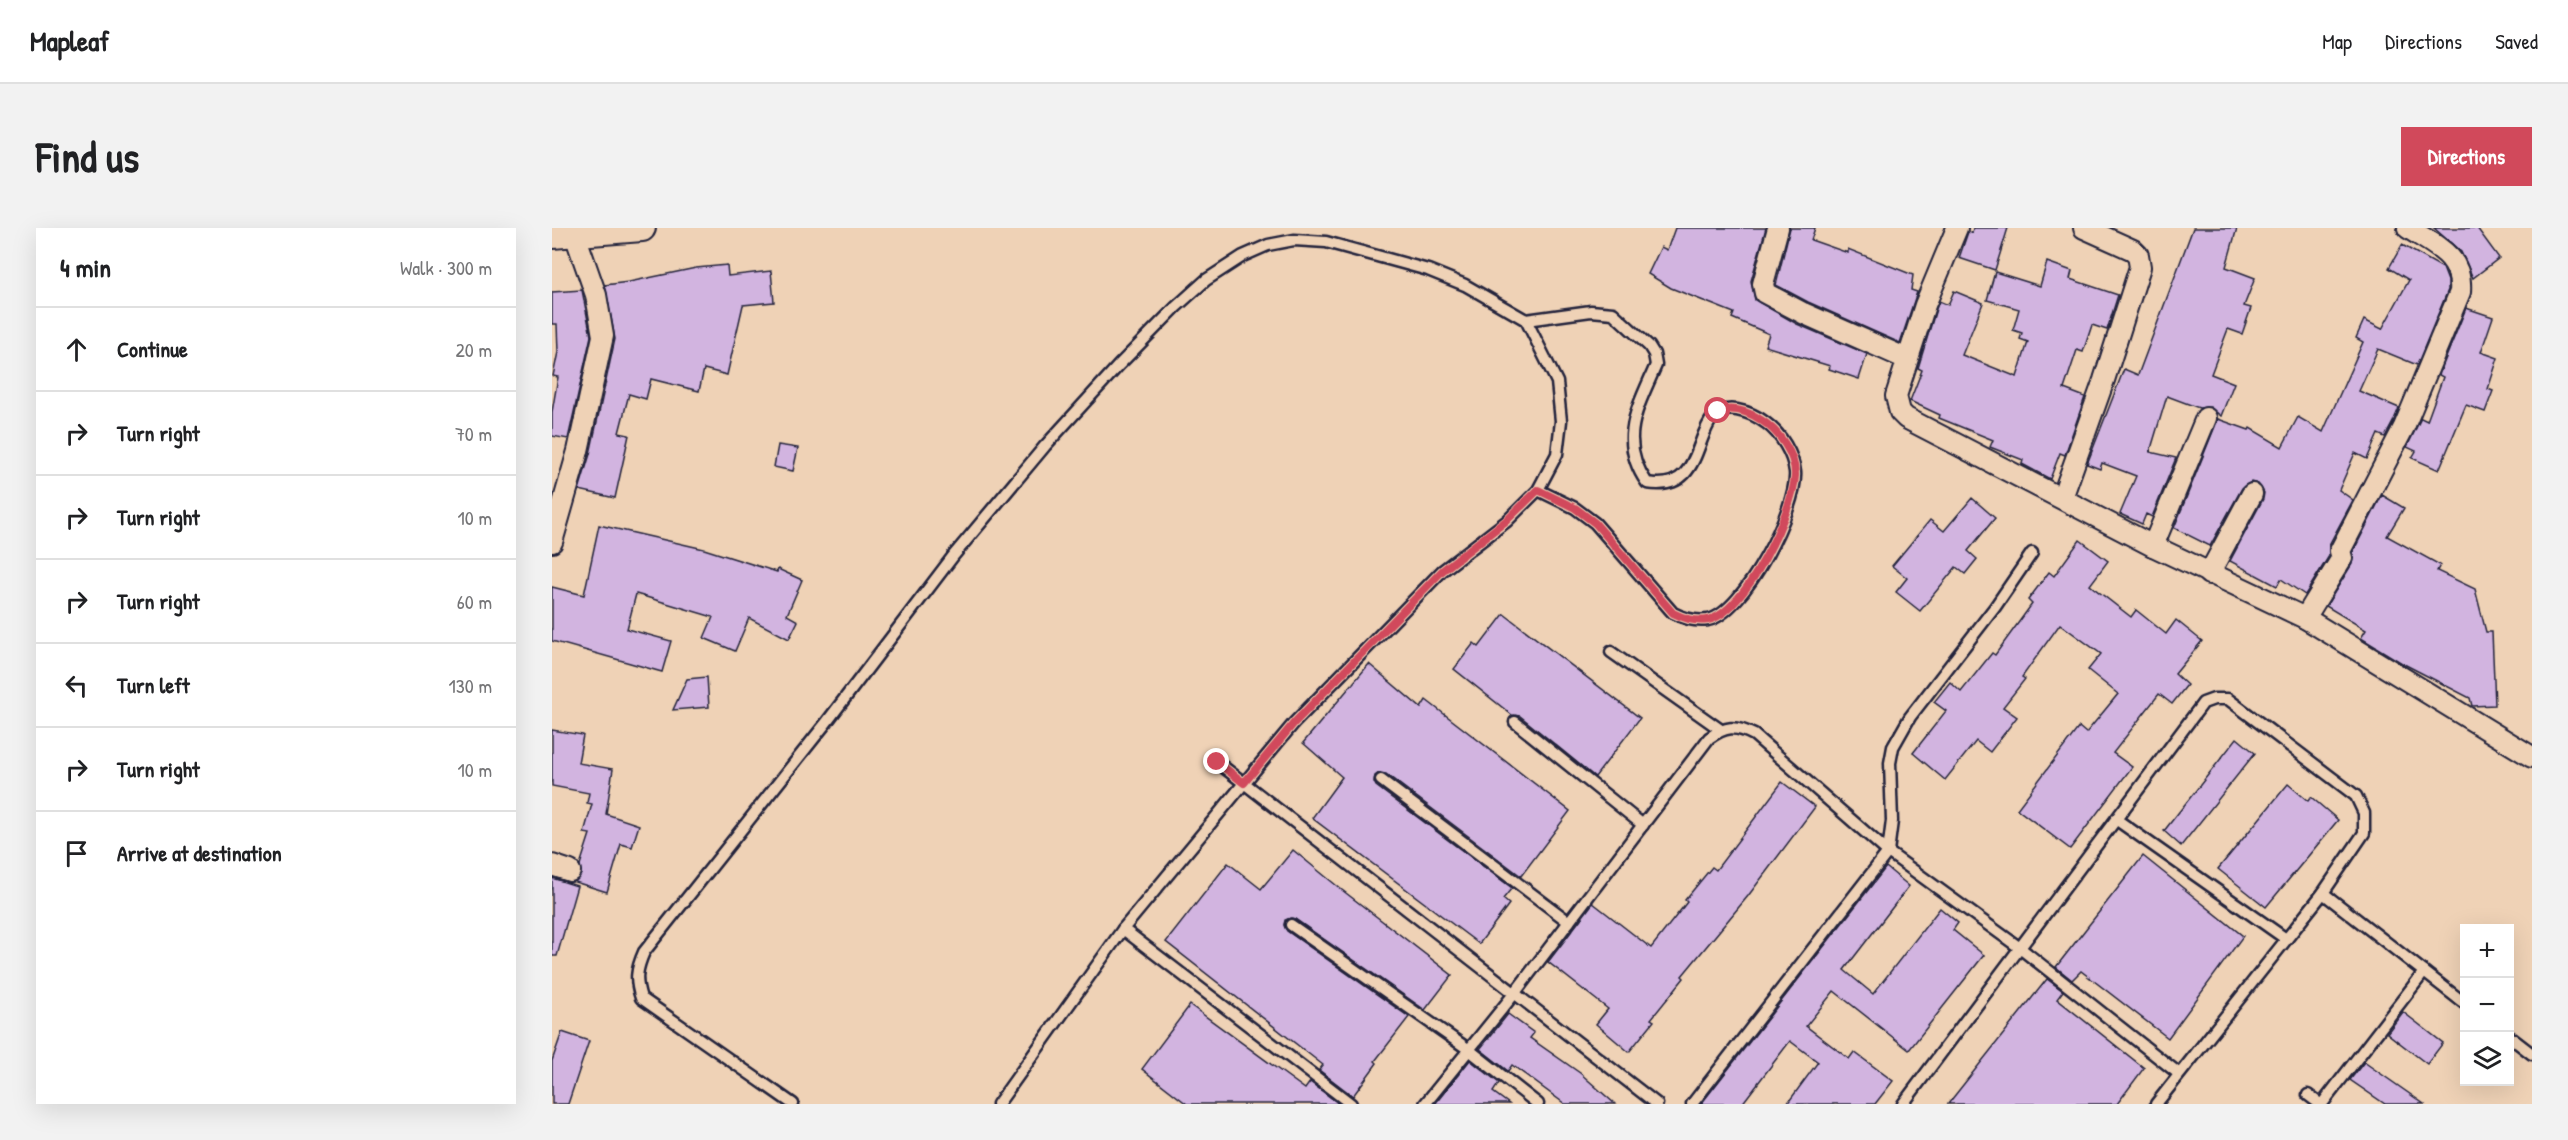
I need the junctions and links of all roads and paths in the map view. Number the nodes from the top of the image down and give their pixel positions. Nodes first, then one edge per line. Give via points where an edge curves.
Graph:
1 (642, 228) edge
2 (1778, 228) edge
3 (1957, 228) edge
4 (2084, 228) edge
5 (2408, 228) edge
6 (563, 233) edge
7 (1526, 320) junction
8 (1907, 359) junction
9 (2206, 418) dead end
10 (1538, 490) junction
11 (2252, 494) dead end
12 (2062, 498) junction
13 (552, 542) edge
14 (2153, 546) junction
15 (2032, 553) dead end
16 (2210, 574) junction
17 (2305, 618) junction
18 (1611, 652) dead end
19 (1515, 722) dead end
20 (1721, 730) junction
21 (2532, 757) edge
22 (1217, 762) dead end
23 (1381, 780) dead end
24 (1244, 783) junction
25 (2117, 820) junction
26 (1643, 825) junction
27 (1888, 852) junction
28 (2323, 893) junction
29 (1569, 922) junction
30 (1291, 925) dead end
31 (1123, 929) junction
32 (2286, 939) junction
33 (2020, 948) junction
34 (2424, 972) junction
35 (1514, 994) junction
36 (2460, 1000) edge
37 (2514, 1040) edge
38 (1468, 1049) junction
39 (2532, 1054) edge
40 (2178, 1073) junction
41 (2308, 1095) dead end
42 (793, 1104) edge
43 (998, 1104) edge
44 (1351, 1104) edge
45 (1425, 1104) edge
46 (1538, 1104) edge
47 (1657, 1104) edge
48 (1692, 1104) edge
49 (1904, 1104) edge
50 (2156, 1104) edge
51 (2321, 1104) edge

1 - 6 street
2 - 8 street via 1763,284 1765,293
3 - 8 street
4 - 12 street via 2133,250 2140,267
5 - 17 street via 2450,256 2459,273 2460,292 2404,427 2340,551 2342,558
6 - 13 street via 596,295 603,336 578,451
7 - 10 lane via 1557,382 1561,421 1557,454
7 - 10 lane via 1591,311 1613,313 1649,346 1656,365 1631,430 1631,451 1647,483 1668,484 1679,479 1695,459 1711,420 1718,411 1729,409 1768,424 1792,459 1795,475 1786,515 1764,559 1731,606 1709,620 1682,618 1673,613 1595,523
7 - 42 lane via 1465,285 1428,270 1326,242 1294,240 1268,245 1243,256 1206,280 1119,365 954,555 644,952 636,981 641,998
8 - 12 street via 1896,396 1899,412
9 - 14 street
10 - 24 lane via 1442,571 1294,723
11 - 16 street
12 - 14 street
14 - 16 street
15 - 27 lane via 1910,717 1893,747
16 - 17 street
17 - 21 street
18 - 20 lane
19 - 26 lane
20 - 26 lane via 1709,738
20 - 27 lane via 1739,727 1754,735
22 - 24 lane
23 - 29 lane
24 - 31 lane
24 - 35 lane
25 - 28 lane via 2203,703 2228,699 2356,796 2364,813 2364,833
25 - 32 lane
25 - 33 lane
26 - 29 lane
27 - 33 lane
27 - 48 lane
28 - 32 lane
28 - 34 lane
29 - 35 lane
30 - 38 lane
31 - 43 lane
31 - 44 lane
32 - 40 lane
33 - 40 lane
33 - 49 lane
34 - 36 lane
34 - 51 lane
35 - 38 lane
35 - 47 lane
37 - 39 lane
38 - 45 lane
38 - 46 lane
40 - 50 lane
41 - 51 lane

